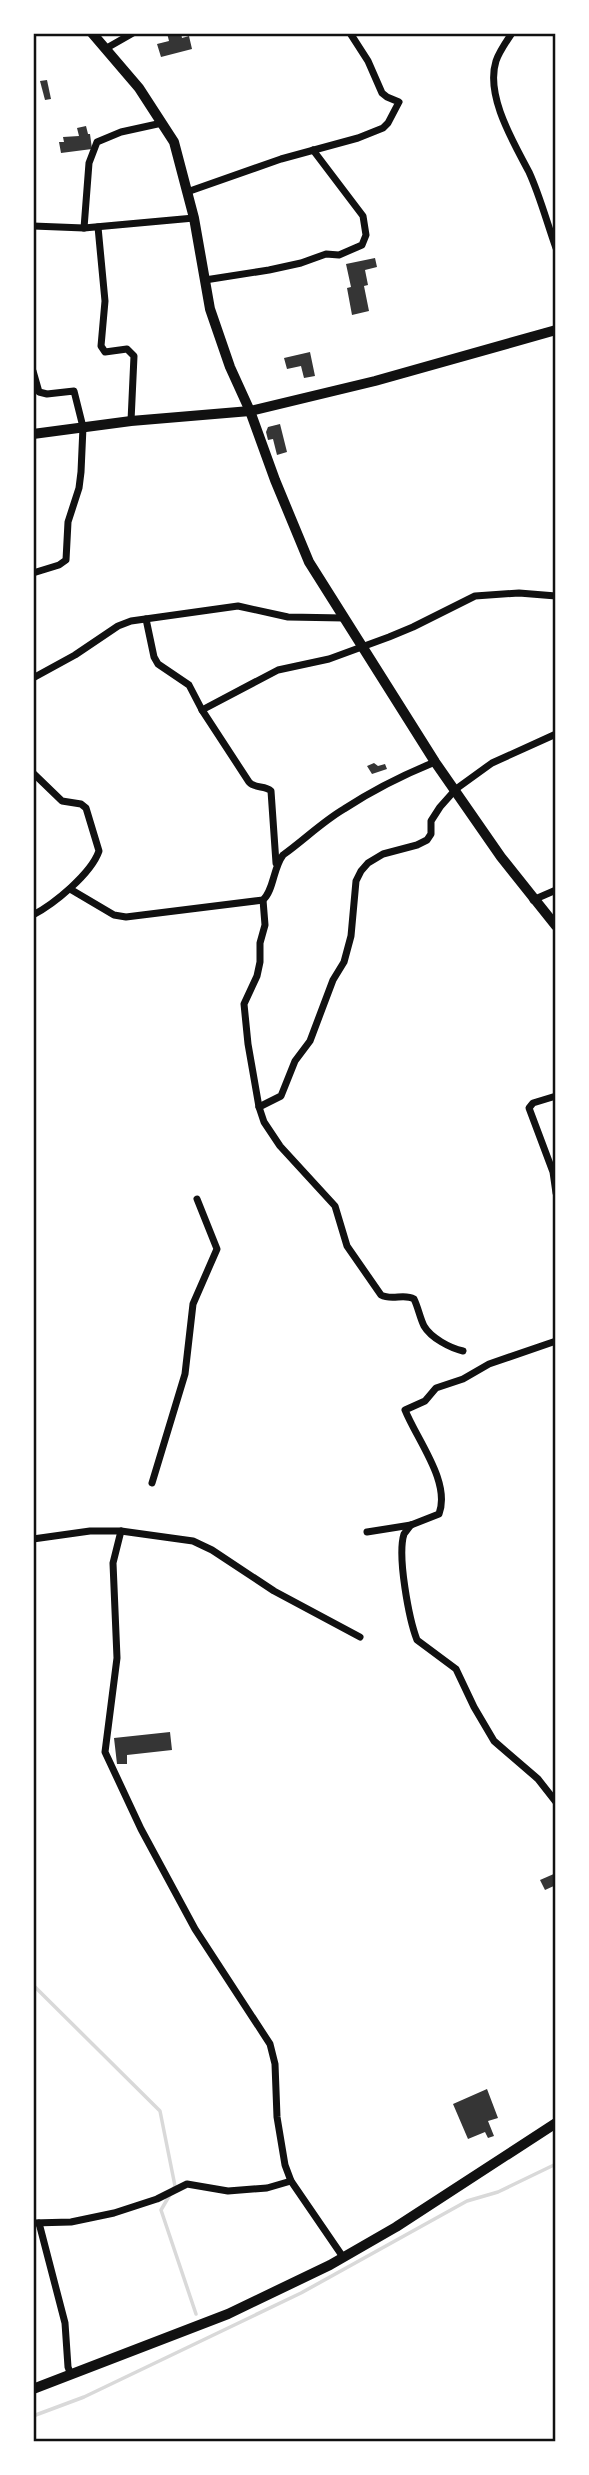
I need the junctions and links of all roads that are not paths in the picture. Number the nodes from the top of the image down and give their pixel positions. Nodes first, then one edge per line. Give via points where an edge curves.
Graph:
1 (92, 33) edge
2 (133, 33) edge
3 (350, 33) edge
4 (512, 33) edge
5 (105, 49) junction
6 (162, 123) junction
7 (313, 150) junction
8 (187, 192) junction
9 (194, 218) junction
10 (33, 226) edge
11 (98, 227) junction
12 (84, 228) junction
13 (556, 248) edge
14 (205, 281) junction
15 (556, 330) edge
16 (33, 371) edge
17 (250, 411) junction
18 (131, 421) junction
19 (83, 427) junction
20 (33, 434) edge
21 (33, 573) edge
22 (556, 596) edge
23 (344, 618) junction
24 (146, 619) junction
25 (363, 646) junction
26 (33, 678) edge
27 (202, 710) junction
28 (556, 734) edge
29 (435, 762) junction
30 (33, 773) edge
31 (456, 789) junction
32 (276, 864) junction
33 (70, 889) junction
34 (556, 890) edge
35 (263, 900) junction
36 (533, 900) junction
37 (33, 915) edge
38 (556, 926) edge
39 (556, 1096) edge
40 (259, 1107) junction
41 (556, 1193) edge
42 (197, 1199) dead end
43 (556, 1340) edge
44 (463, 1351) dead end
45 (152, 1483) dead end
46 (411, 1525) junction
47 (121, 1531) junction
48 (367, 1532) dead end
49 (33, 1539) edge
50 (360, 1637) dead end
51 (556, 1802) edge
52 (556, 2123) edge
53 (290, 2181) junction
54 (36, 2223) edge
55 (343, 2257) junction
56 (71, 2375) junction
57 (33, 2389) edge

1 - 5 street
2 - 5 street
3 - 7 street via 382,93 400,104 383,128
4 - 13 street via 496,60 494,79 502,121 530,174
5 - 6 street
6 - 8 street via 174,142
6 - 12 street via 97,142 89,163
7 - 8 street
7 - 14 street via 363,216 366,234 362,244 339,255
8 - 9 street
9 - 11 street
9 - 14 street
10 - 12 street
11 - 12 street
11 - 18 street via 105,300 101,346 105,352 127,349 134,356
14 - 17 street via 210,309
15 - 17 street
16 - 19 street via 39,392 74,391
17 - 18 street
17 - 23 street via 309,562
18 - 19 street
19 - 20 street
19 - 21 street via 79,488 68,522 66,560
22 - 25 street via 475,596
23 - 24 street via 288,617 238,606
23 - 25 street
24 - 26 street via 122,624
24 - 27 street via 158,664 189,685
25 - 27 street via 278,670
25 - 29 street
27 - 32 street via 249,782 271,791
28 - 31 street via 492,763
29 - 31 street
29 - 32 street via 393,779 342,809
30 - 33 street via 62,801 84,806 92,822 99,845 97,856
31 - 36 street
31 - 40 street via 431,821 427,840 383,854 361,872 356,881 350,943 313,1035 295,1060 281,1096
32 - 35 street
33 - 35 street via 114,915 126,917
33 - 37 street
34 - 36 street
35 - 40 street via 260,962 244,1004
36 - 38 street
39 - 41 street via 529,1108 553,1171
40 - 44 street via 280,1146 335,1206 347,1246 381,1295 414,1298 429,1332
42 - 45 street via 217,1249 193,1304 185,1374
43 - 46 street via 436,1388 425,1401 405,1410 435,1467 442,1503 439,1514
46 - 48 street
46 - 51 street via 404,1534 402,1562 416,1640 456,1669 494,1741 538,1779
47 - 49 street
47 - 50 street via 193,1541 212,1549 274,1591
47 - 53 street via 113,1563 117,1658 105,1752 195,1929 270,2043 277,2118
52 - 55 street
53 - 54 street via 228,2191 187,2184 114,2213
53 - 55 street
54 - 56 street via 65,2323
55 - 56 street via 228,2314
56 - 57 street

